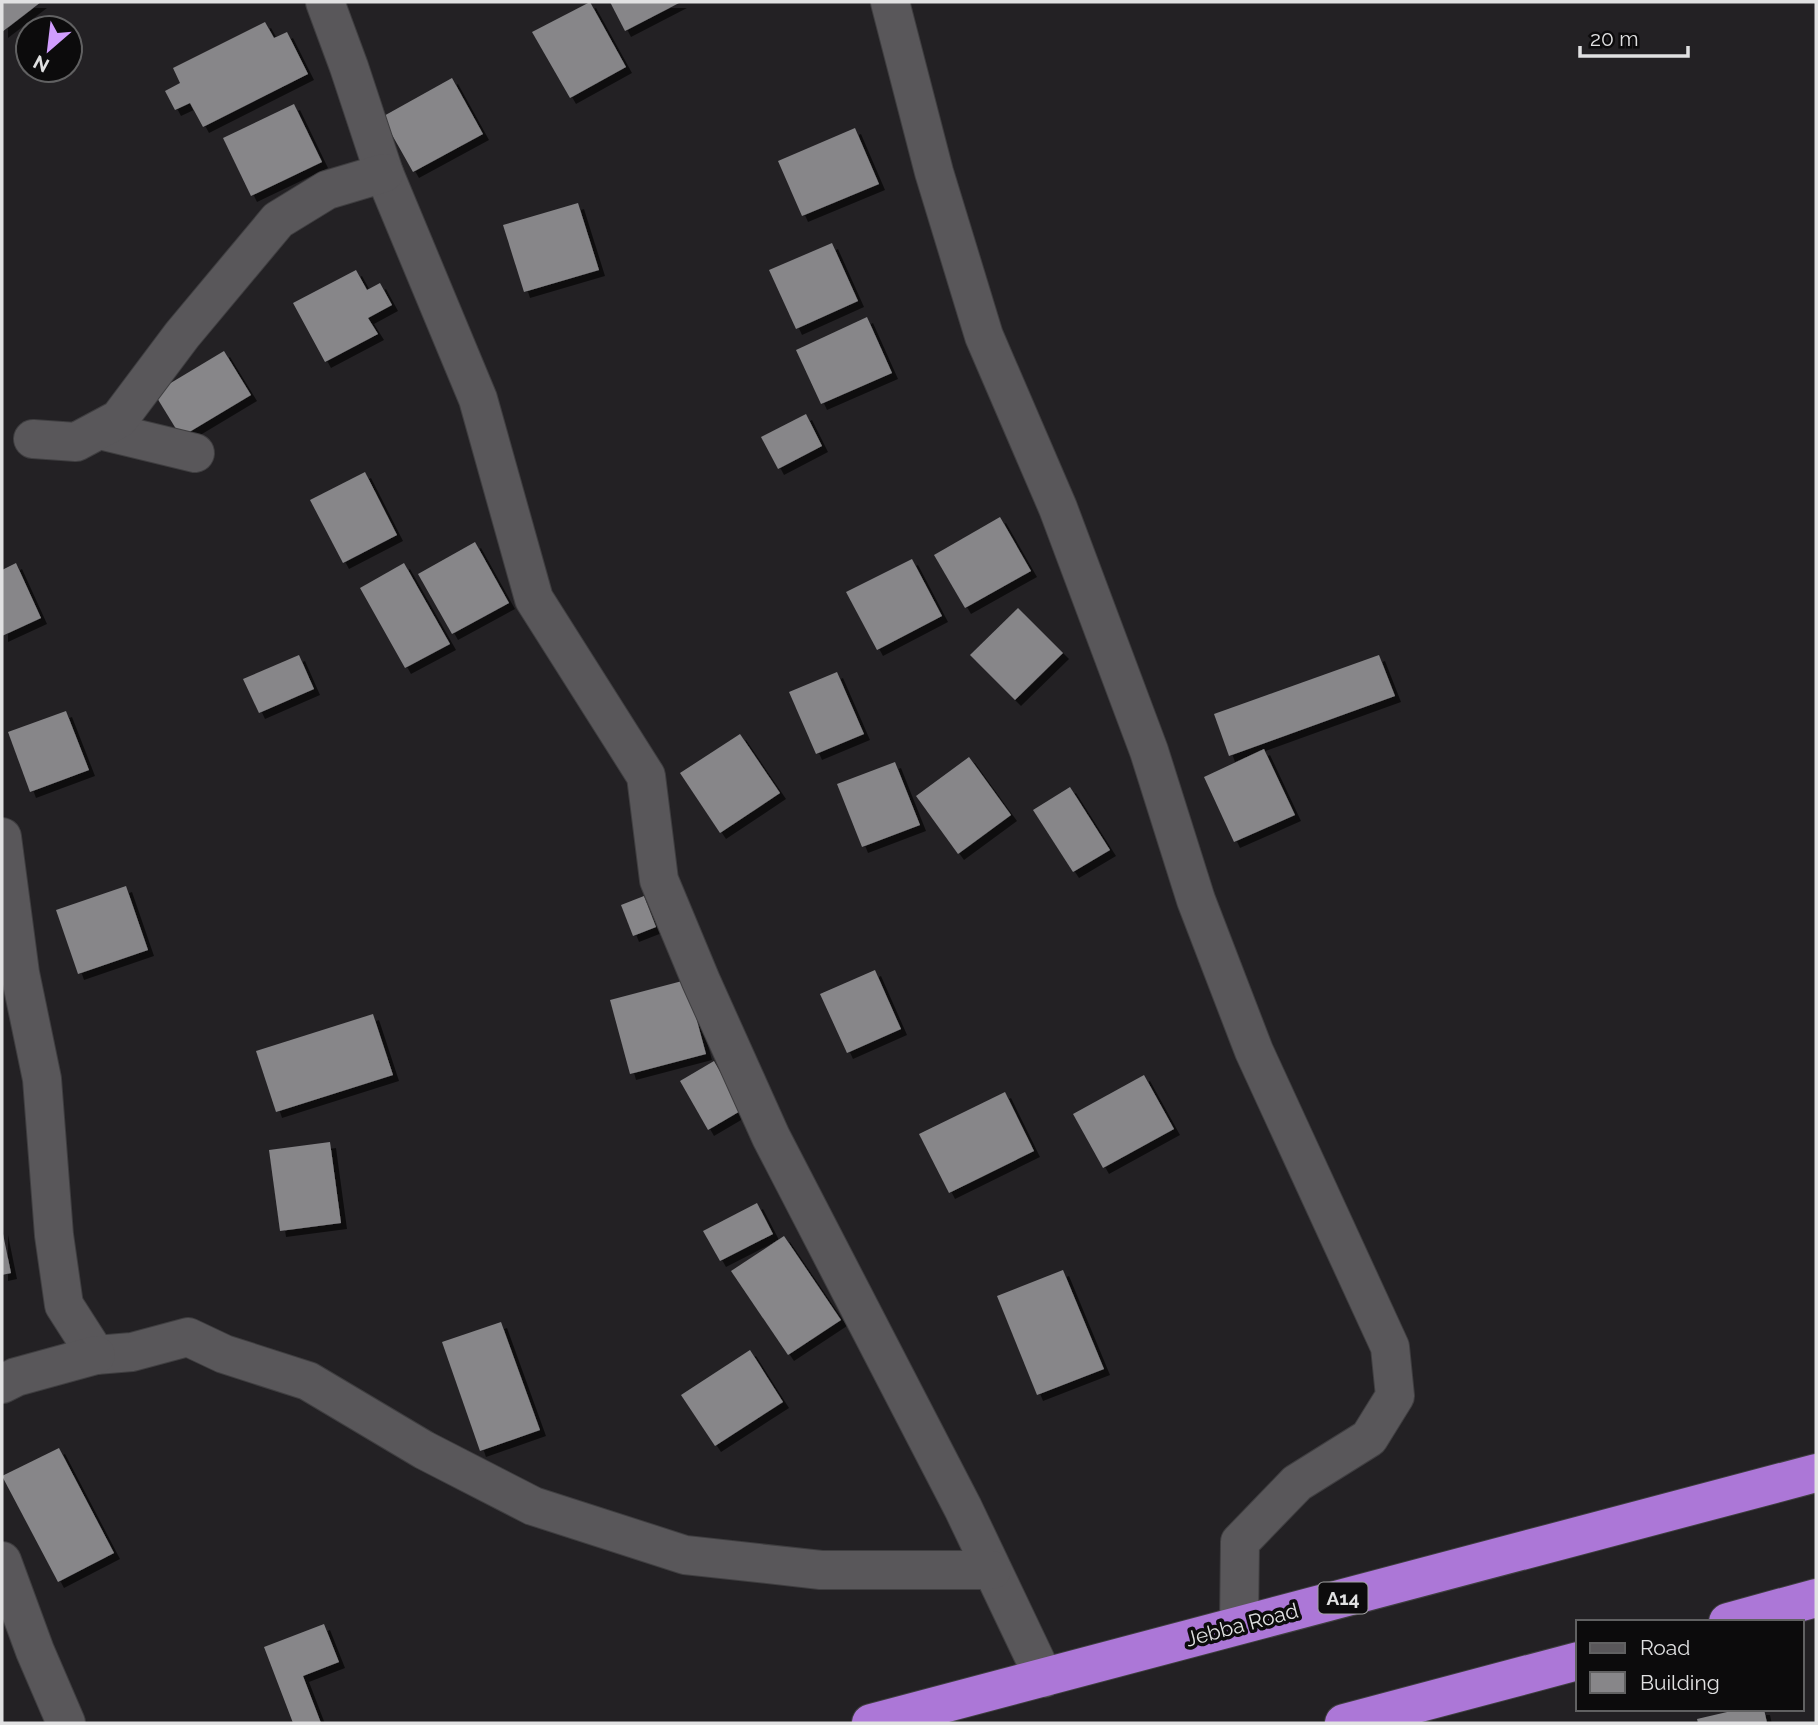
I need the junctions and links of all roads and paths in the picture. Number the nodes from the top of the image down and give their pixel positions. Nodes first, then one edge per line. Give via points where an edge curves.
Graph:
1 (325, 2) edge
2 (890, 2) edge
3 (384, 173) junction
4 (100, 430) junction
5 (33, 439) dead end
6 (195, 453) dead end
7 (2, 836) edge
8 (96, 1355) junction
9 (2, 1384) edge
10 (1816, 1473) edge
11 (2, 1561) edge
12 (992, 1570) junction
13 (1816, 1598) edge
14 (1735, 1620) edge
15 (1239, 1625) junction
16 (1576, 1662) edge
17 (1044, 1678) junction
18 (66, 1723) edge
19 (871, 1723) edge
20 (1344, 1723) edge

1 - 3 street
2 - 15 street via 934,172 984,336 1063,521 1254,1051 1390,1347 1395,1396 1369,1438 1297,1483 1240,1542
3 - 4 street via 327,190 278,220 119,419
3 - 12 street via 478,399 534,599 646,776 659,880 701,981 771,1137
4 - 5 street via 76,442
4 - 6 street
7 - 8 street via 20,972 42,1079 64,1305
8 - 9 street
8 - 12 street via 132,1352 188,1337 224,1354 308,1381 533,1506 685,1555 821,1570
10 - 15 highway, Jebba Road / A14
11 - 18 street
12 - 17 street
13 - 14 highway
15 - 17 highway, Jebba Road / A14
16 - 20 highway
17 - 19 highway, Jebba Road / A14

